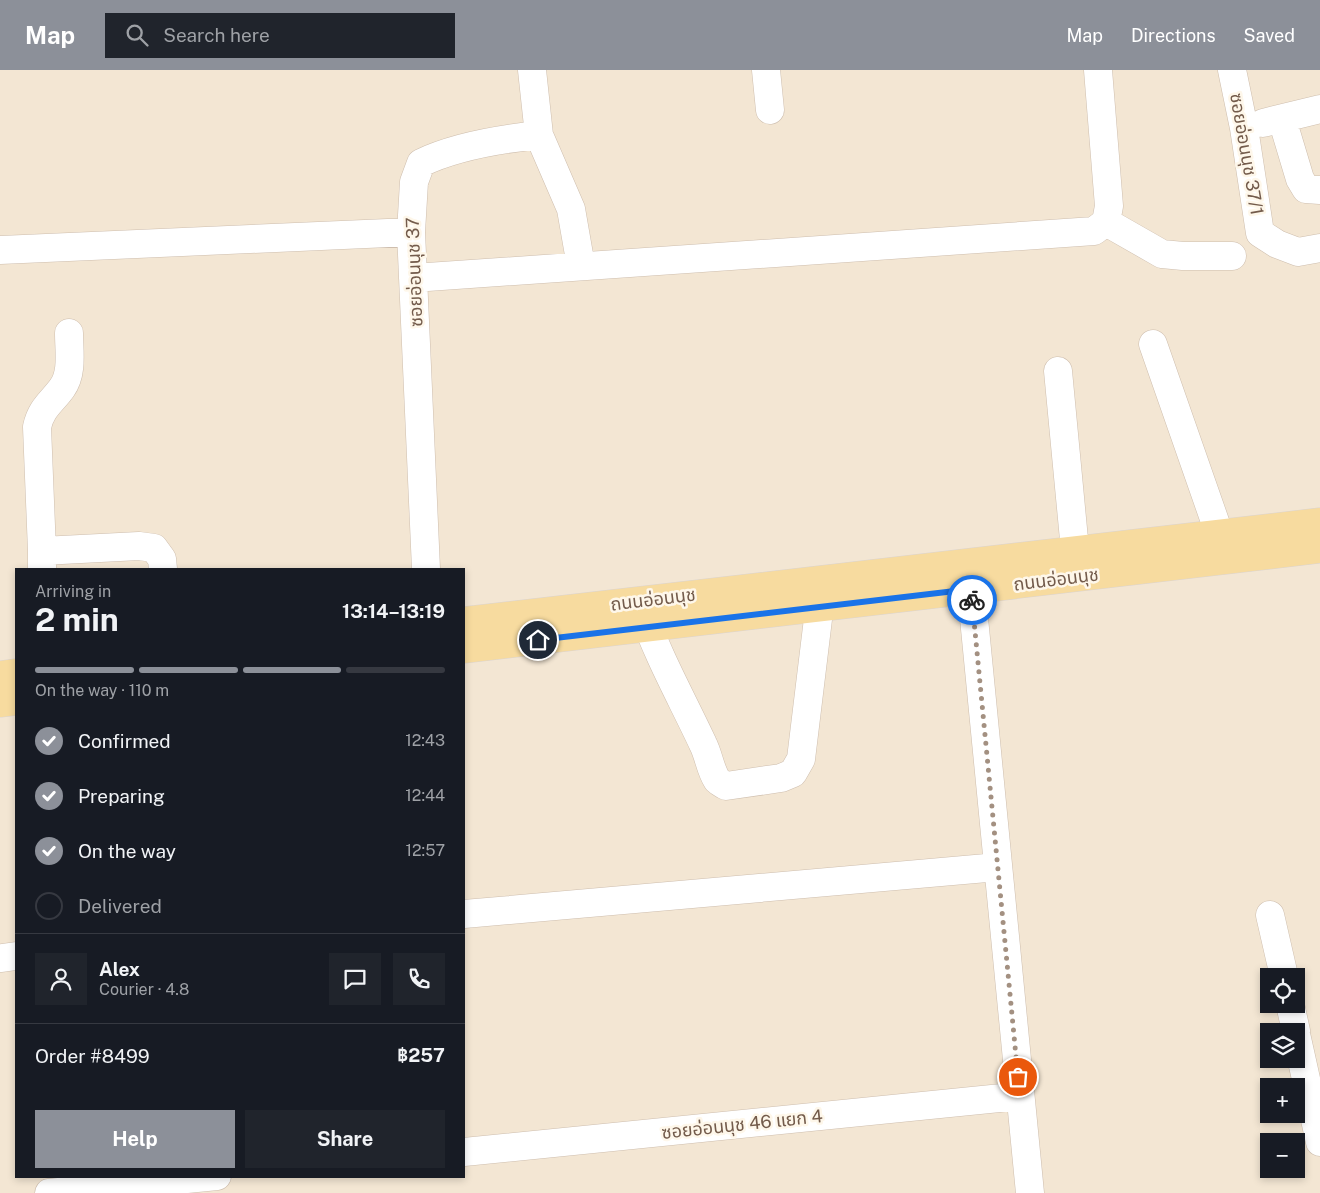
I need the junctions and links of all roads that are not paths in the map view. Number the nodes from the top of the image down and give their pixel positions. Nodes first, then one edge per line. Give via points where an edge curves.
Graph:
1 (532, 70) edge
2 (766, 70) edge
3 (1098, 70) edge
4 (1232, 70) edge
5 (1320, 109) edge
6 (770, 110) dead end
7 (1282, 119) junction
8 (1244, 128) junction
9 (539, 135) junction
10 (1320, 190) edge
11 (1106, 222) junction
12 (411, 232) junction
13 (1320, 248) edge
14 (0, 250) edge
15 (1232, 256) dead end
16 (581, 266) junction
17 (413, 278) junction
18 (69, 333) dead end
19 (1153, 344) dead end
20 (1058, 371) dead end
21 (1320, 522) edge
22 (1219, 533) junction
23 (1320, 549) edge
24 (1075, 550) junction
25 (42, 560) edge
26 (969, 563) junction
27 (163, 568) edge
28 (426, 568) edge
29 (823, 580) junction
30 (972, 589) junction
31 (639, 601) junction
32 (819, 607) junction
33 (465, 621) edge
34 (648, 627) junction
35 (465, 649) edge
36 (15, 674) edge
37 (0, 675) edge
38 (15, 701) edge
39 (0, 703) edge
40 (998, 867) junction
41 (465, 914) edge
42 (1270, 915) dead end
43 (1282, 968) edge
44 (1304, 1068) edge
45 (1020, 1096) junction
46 (1320, 1142) edge
47 (465, 1152) edge
48 (197, 1178) edge
49 (49, 1193) edge
50 (1030, 1193) edge

1 - 9 street
2 - 6 street
3 - 11 street via 1109,206
4 - 8 street, ซอยอ่อนนุช 37/1
5 - 7 street
7 - 8 street
7 - 10 street via 1300,179 1306,190
8 - 13 street, ซอยอ่อนนุช 37/1 via 1260,232 1277,244 1298,252
9 - 12 street, ซอยอ่อนนุช 37 via 504,138 421,163 414,182
9 - 16 street via 571,209
11 - 15 street via 1162,254
11 - 16 street via 1094,231
12 - 14 street
12 - 17 street, ซอยอ่อนนุช 37
16 - 17 street
17 - 28 street, ซอยอ่อนนุช 37
18 - 25 street via 68,376 62,388 44,407 37,426
19 - 22 street
20 - 24 street
21 - 22 main road, ถนนอ่อนนุช
22 - 24 main road, ถนนอ่อนนุช
23 - 30 main road, ถนนอ่อนนุช
24 - 26 main road, ถนนอ่อนนุช
25 - 27 street via 140,546 154,548 162,558
26 - 29 main road, ถนนอ่อนนุช
26 - 30 street
29 - 31 main road, ถนนอ่อนนุช
29 - 32 street
30 - 32 main road, ถนนอ่อนนุช
30 - 40 street
31 - 33 main road, ถนนอ่อนนุช
31 - 34 street
32 - 34 main road, ถนนอ่อนนุช
32 - 34 street via 801,759 793,773 781,778 726,786 712,771 704,746
34 - 35 main road, ถนนอ่อนนุช
36 - 37 main road
38 - 39 main road
40 - 41 street
40 - 45 street
42 - 43 street
44 - 46 street
45 - 47 street, ซอยอ่อนนุช 46 แยก 4
45 - 50 street
48 - 49 street

